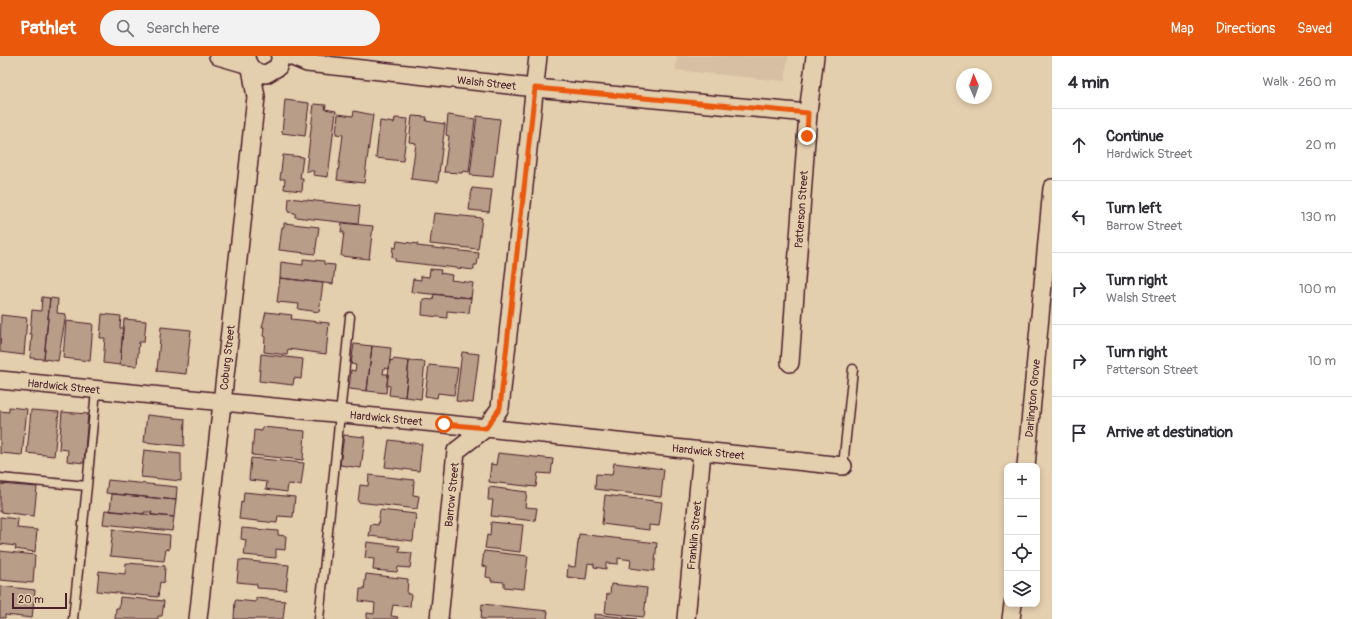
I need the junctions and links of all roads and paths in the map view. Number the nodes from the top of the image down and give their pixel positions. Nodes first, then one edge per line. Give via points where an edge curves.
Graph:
1 (218, 56) edge
2 (290, 56) edge
3 (538, 56) edge
4 (815, 56) edge
5 (249, 63) edge
6 (307, 63) junction
7 (275, 66) edge
8 (535, 88) junction
9 (256, 97) junction
10 (808, 113) junction
11 (1052, 188) edge
12 (350, 317) dead end
13 (790, 363) dead end
14 (853, 369) dead end
15 (0, 380) edge
16 (96, 390) junction
17 (222, 403) junction
18 (340, 414) junction
19 (486, 428) junction
20 (702, 452) junction
21 (1026, 463) edge
22 (843, 466) joint
23 (0, 478) edge
24 (87, 486) junction
25 (1013, 607) edge
26 (73, 619) edge
27 (198, 619) edge
28 (319, 619) edge
29 (439, 619) edge
30 (686, 619) edge
31 (1012, 619) edge

1 - 5 street
2 - 6 street, Walsh Street
3 - 8 street, Barrow Street
4 - 10 street, Patterson Street
5 - 7 street via 260,73
5 - 9 street, Coburg Street
6 - 7 street, Walsh Street
6 - 8 street, Walsh Street
7 - 9 street, Coburg Street
8 - 10 street, Walsh Street
8 - 19 street, Barrow Street via 500,408
9 - 17 street, Coburg Street
10 - 13 street, Patterson Street
11 - 21 street, Darlington Grove
12 - 18 lane
14 - 22 lane
15 - 16 street, Hardwick Street
16 - 17 street, Hardwick Street
16 - 24 lane
17 - 18 street, Hardwick Street
17 - 27 street, Coburg Street
18 - 19 street, Hardwick Street
18 - 28 lane
19 - 20 street, Hardwick Street
19 - 29 street, Barrow Street via 456,451
20 - 22 street, Hardwick Street
20 - 30 street, Franklin Street
23 - 24 lane
24 - 26 lane
25 - 31 street

